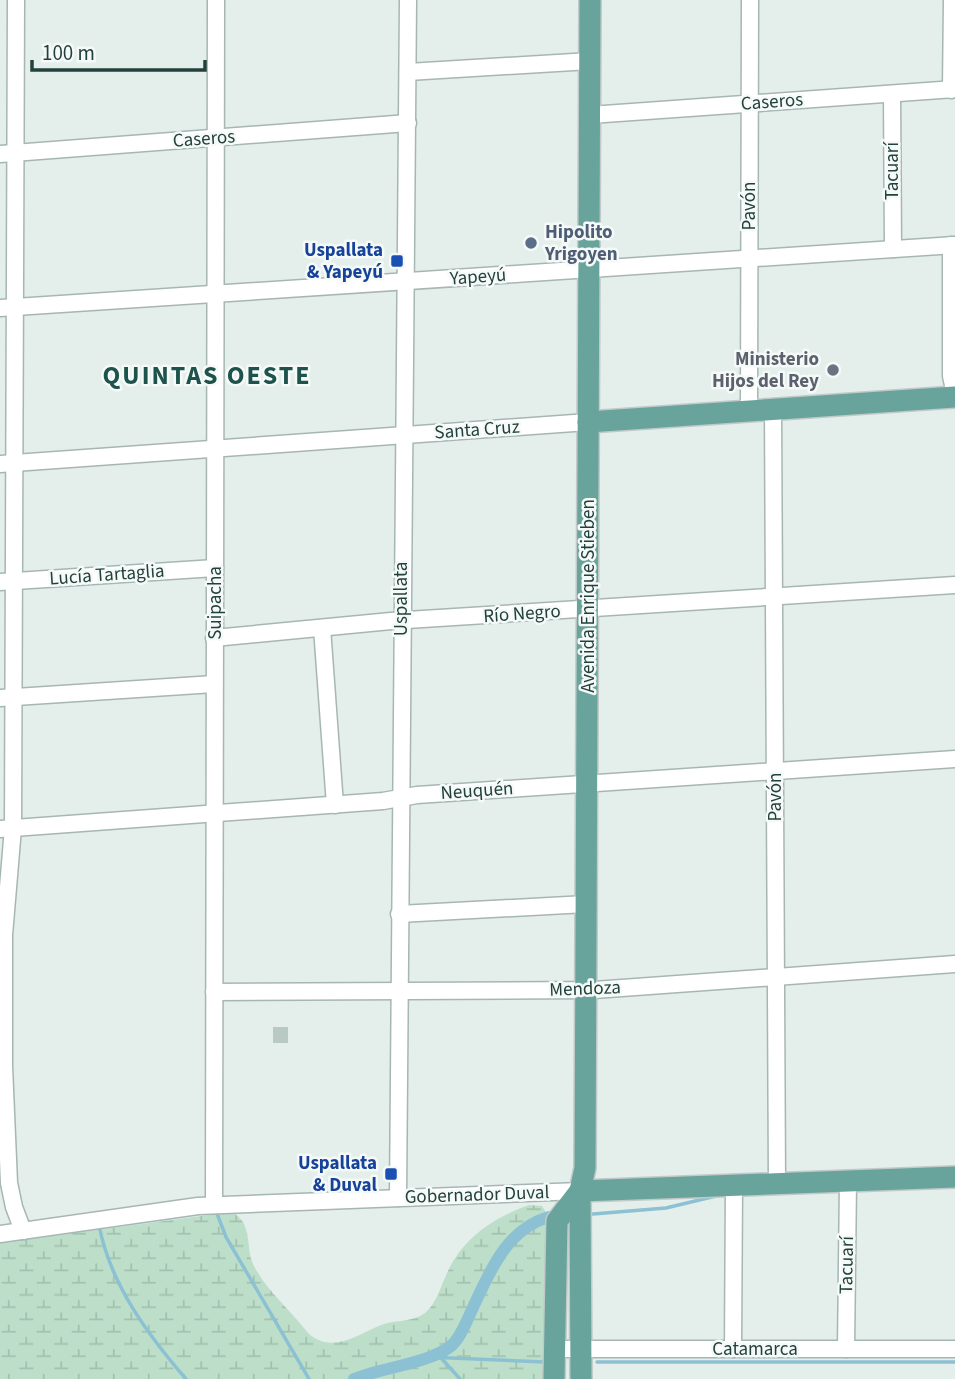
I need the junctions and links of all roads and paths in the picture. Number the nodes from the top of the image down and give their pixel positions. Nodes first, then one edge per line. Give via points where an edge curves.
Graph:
1 (16, 0) edge
2 (216, 0) edge
3 (408, 0) edge
4 (590, 0) edge
5 (750, 0) edge
6 (952, 0) edge
7 (590, 61) junction
8 (408, 72) junction
9 (953, 90) edge
10 (892, 94) junction
11 (749, 104) junction
12 (590, 115) junction
13 (408, 123) junction
14 (216, 138) junction
15 (8, 154) edge
16 (953, 245) edge
17 (892, 249) junction
18 (749, 259) junction
19 (589, 269) junction
20 (405, 282) junction
21 (215, 294) junction
22 (8, 308) edge
23 (955, 396) edge
24 (774, 409) junction
25 (749, 411) junction
26 (588, 422) junction
27 (402, 435) junction
28 (215, 449) junction
29 (7, 463) edge
30 (215, 568) junction
31 (7, 581) edge
32 (955, 585) edge
33 (774, 598) junction
34 (587, 609) junction
35 (401, 621) junction
36 (322, 628) junction
37 (214, 638) junction
38 (214, 684) junction
39 (7, 697) edge
40 (955, 759) edge
41 (775, 772) junction
42 (587, 784) junction
43 (400, 798) junction
44 (335, 805) junction
45 (214, 814) junction
46 (7, 829) edge
47 (586, 904) junction
48 (399, 914) junction
49 (955, 964) edge
50 (776, 977) junction
51 (586, 990) junction
52 (214, 992) junction
53 (399, 992) junction
54 (955, 1177) edge
55 (848, 1181) junction
56 (777, 1184) junction
57 (734, 1185) junction
58 (580, 1191) junction
59 (397, 1198) junction
60 (214, 1205) junction
61 (23, 1231) junction
62 (0, 1234) edge
63 (555, 1349) junction
64 (580, 1349) junction
65 (733, 1349) junction
66 (846, 1349) junction
67 (955, 1349) edge
68 (554, 1379) edge
69 (580, 1379) edge

1 - 15 street
2 - 14 street, Suipacha
3 - 8 street, Uspallata
4 - 7 main road, Avenida Enrique Stieben
5 - 11 street, Pavón
6 - 9 street
7 - 8 street
7 - 12 main road, Avenida Enrique Stieben
8 - 13 street, Uspallata
9 - 10 street, Caseros
10 - 11 street, Caseros
10 - 17 street, Tacuarí
11 - 12 street, Caseros
11 - 18 street, Pavón
12 - 19 main road, Avenida Enrique Stieben
13 - 14 street, Caseros
13 - 20 street, Uspallata
14 - 15 street, Caseros
14 - 21 street, Suipacha
15 - 22 street
16 - 17 street, Yapeyú
16 - 23 street via 951,376
17 - 18 street, Yapeyú
18 - 19 street, Yapeyú
18 - 25 street, Pavón
19 - 20 street, Yapeyú
19 - 26 main road, Avenida Enrique Stieben
20 - 21 street, Yapeyú
20 - 27 street, Uspallata
21 - 22 street, Yapeyú
21 - 28 street, Suipacha
22 - 29 street
23 - 24 main road, Santa Cruz
24 - 25 main road, Santa Cruz
24 - 33 street, Pavón
25 - 26 main road, Santa Cruz
26 - 27 street, Santa Cruz
26 - 34 main road, Avenida Enrique Stieben
27 - 28 street, Santa Cruz
27 - 35 street, Uspallata
28 - 29 street, Santa Cruz
28 - 30 street, Suipacha
29 - 31 street
30 - 31 street, Lucía Tartaglia
30 - 37 street, Suipacha
31 - 39 street
32 - 33 street, Río Negro
33 - 34 street, Río Negro
33 - 41 street, Pavón
34 - 35 street, Río Negro
34 - 42 main road, Avenida Enrique Stieben
35 - 36 street, Río Negro
35 - 43 street, Uspallata
36 - 37 street, Río Negro
36 - 44 street
37 - 38 street, Suipacha
38 - 39 street
38 - 45 street, Suipacha
39 - 46 street
40 - 41 street, Neuquén
41 - 42 street, Neuquén
41 - 50 street, Pavón
42 - 43 street, Neuquén
42 - 47 main road, Avenida Enrique Stieben
43 - 44 street, Neuquén
43 - 48 street, Uspallata
44 - 45 street, Neuquén
45 - 46 street, Neuquén
45 - 52 street, Suipacha
46 - 61 street via 4,1066 9,1183
47 - 48 street
47 - 51 main road, Avenida Enrique Stieben
48 - 53 street, Uspallata
49 - 50 street, Mendoza
50 - 51 street, Mendoza
50 - 56 street, Pavón
51 - 53 street, Mendoza
51 - 58 main road, Avenida Enrique Stieben via 585,1174
52 - 53 street, Mendoza
52 - 60 street, Suipacha
53 - 59 street, Uspallata
54 - 55 main road, Gobernador Duval
55 - 56 main road, Gobernador Duval
55 - 66 street, Tacuarí
56 - 57 main road, Gobernador Duval
57 - 58 main road, Gobernador Duval
57 - 65 street
58 - 59 street, Gobernador Duval
58 - 63 main road, Avenida Enrique Stieben via 557,1221
58 - 64 main road, Avenida Enrique Stieben
59 - 60 street, Gobernador Duval
60 - 61 street, Gobernador Duval
61 - 62 street, Gobernador Duval
63 - 64 street, Catamarca
63 - 68 main road, Avenida Enrique Stieben
64 - 65 street, Catamarca
64 - 69 main road, Avenida Enrique Stieben
65 - 66 street, Catamarca
66 - 67 street, Catamarca

